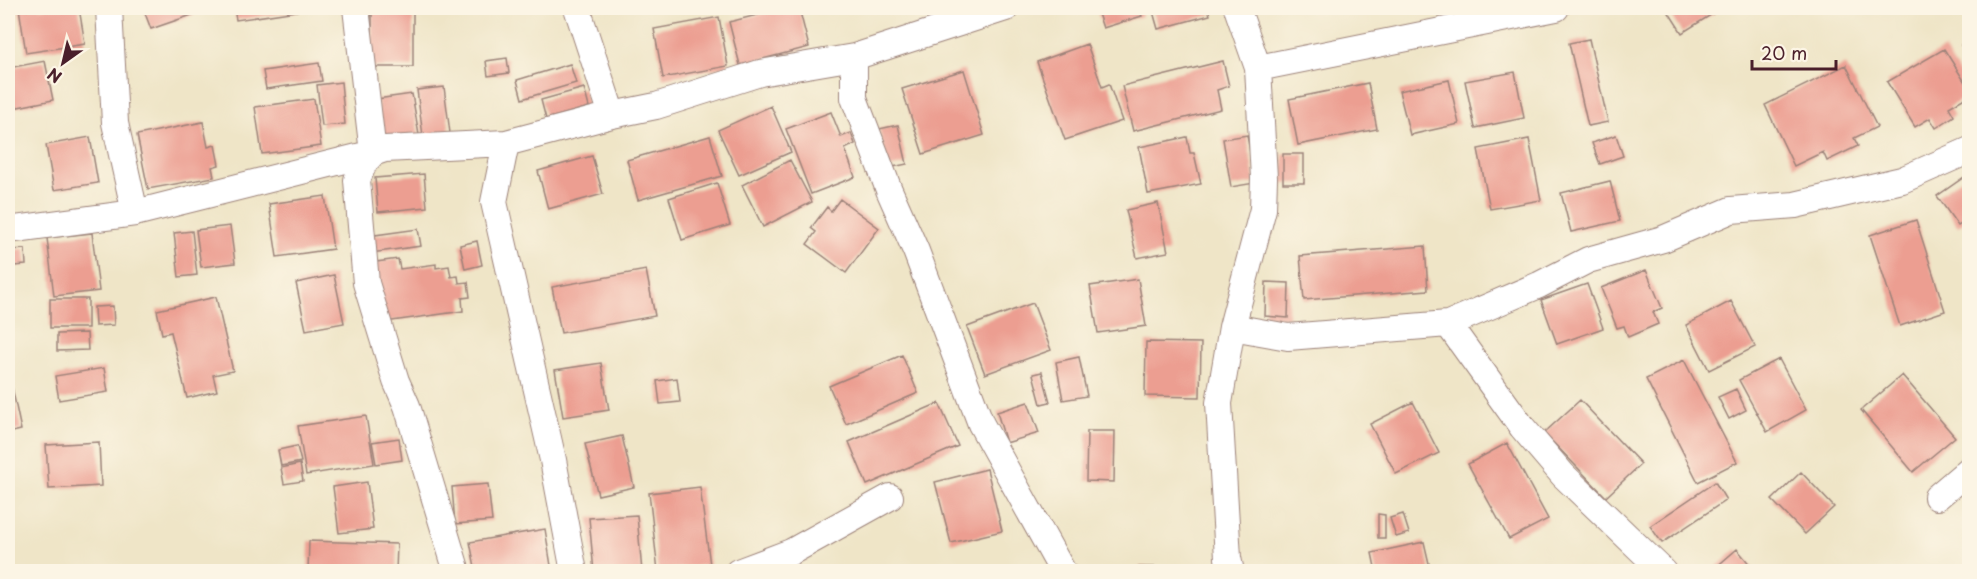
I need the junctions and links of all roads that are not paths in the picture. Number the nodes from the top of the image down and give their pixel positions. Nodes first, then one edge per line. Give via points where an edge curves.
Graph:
1 (109, 8) edge
2 (356, 8) edge
3 (577, 8) edge
4 (1006, 8) edge
5 (1237, 8) edge
6 (1557, 8) edge
7 (854, 57) junction
8 (1258, 68) junction
9 (612, 115) junction
10 (506, 143) junction
11 (1970, 150) edge
12 (373, 153) junction
13 (135, 213) junction
14 (8, 231) edge
15 (1448, 324) junction
16 (1232, 327) junction
17 (1970, 469) edge
18 (890, 497) dead end
19 (1937, 497) dead end
20 (457, 572) edge
21 (574, 572) edge
22 (738, 572) edge
23 (1063, 572) edge
24 (1232, 572) edge
25 (1664, 572) edge

1 - 13 street via 116,123
2 - 12 street
3 - 9 street
4 - 7 street
5 - 8 street
6 - 8 street
7 - 9 street via 760,73 656,106
7 - 23 street via 854,98 981,424
8 - 16 street via 1263,209
9 - 10 street
10 - 12 street via 386,149
10 - 21 street via 494,202 553,460
11 - 15 street via 1902,180 1795,205 1731,210 1663,238 1588,260
12 - 13 street
12 - 20 street via 357,180 366,283
13 - 14 street
15 - 16 street via 1288,337
15 - 25 street via 1522,428 1563,475
16 - 24 street via 1219,403
17 - 19 street
18 - 22 street via 791,552

